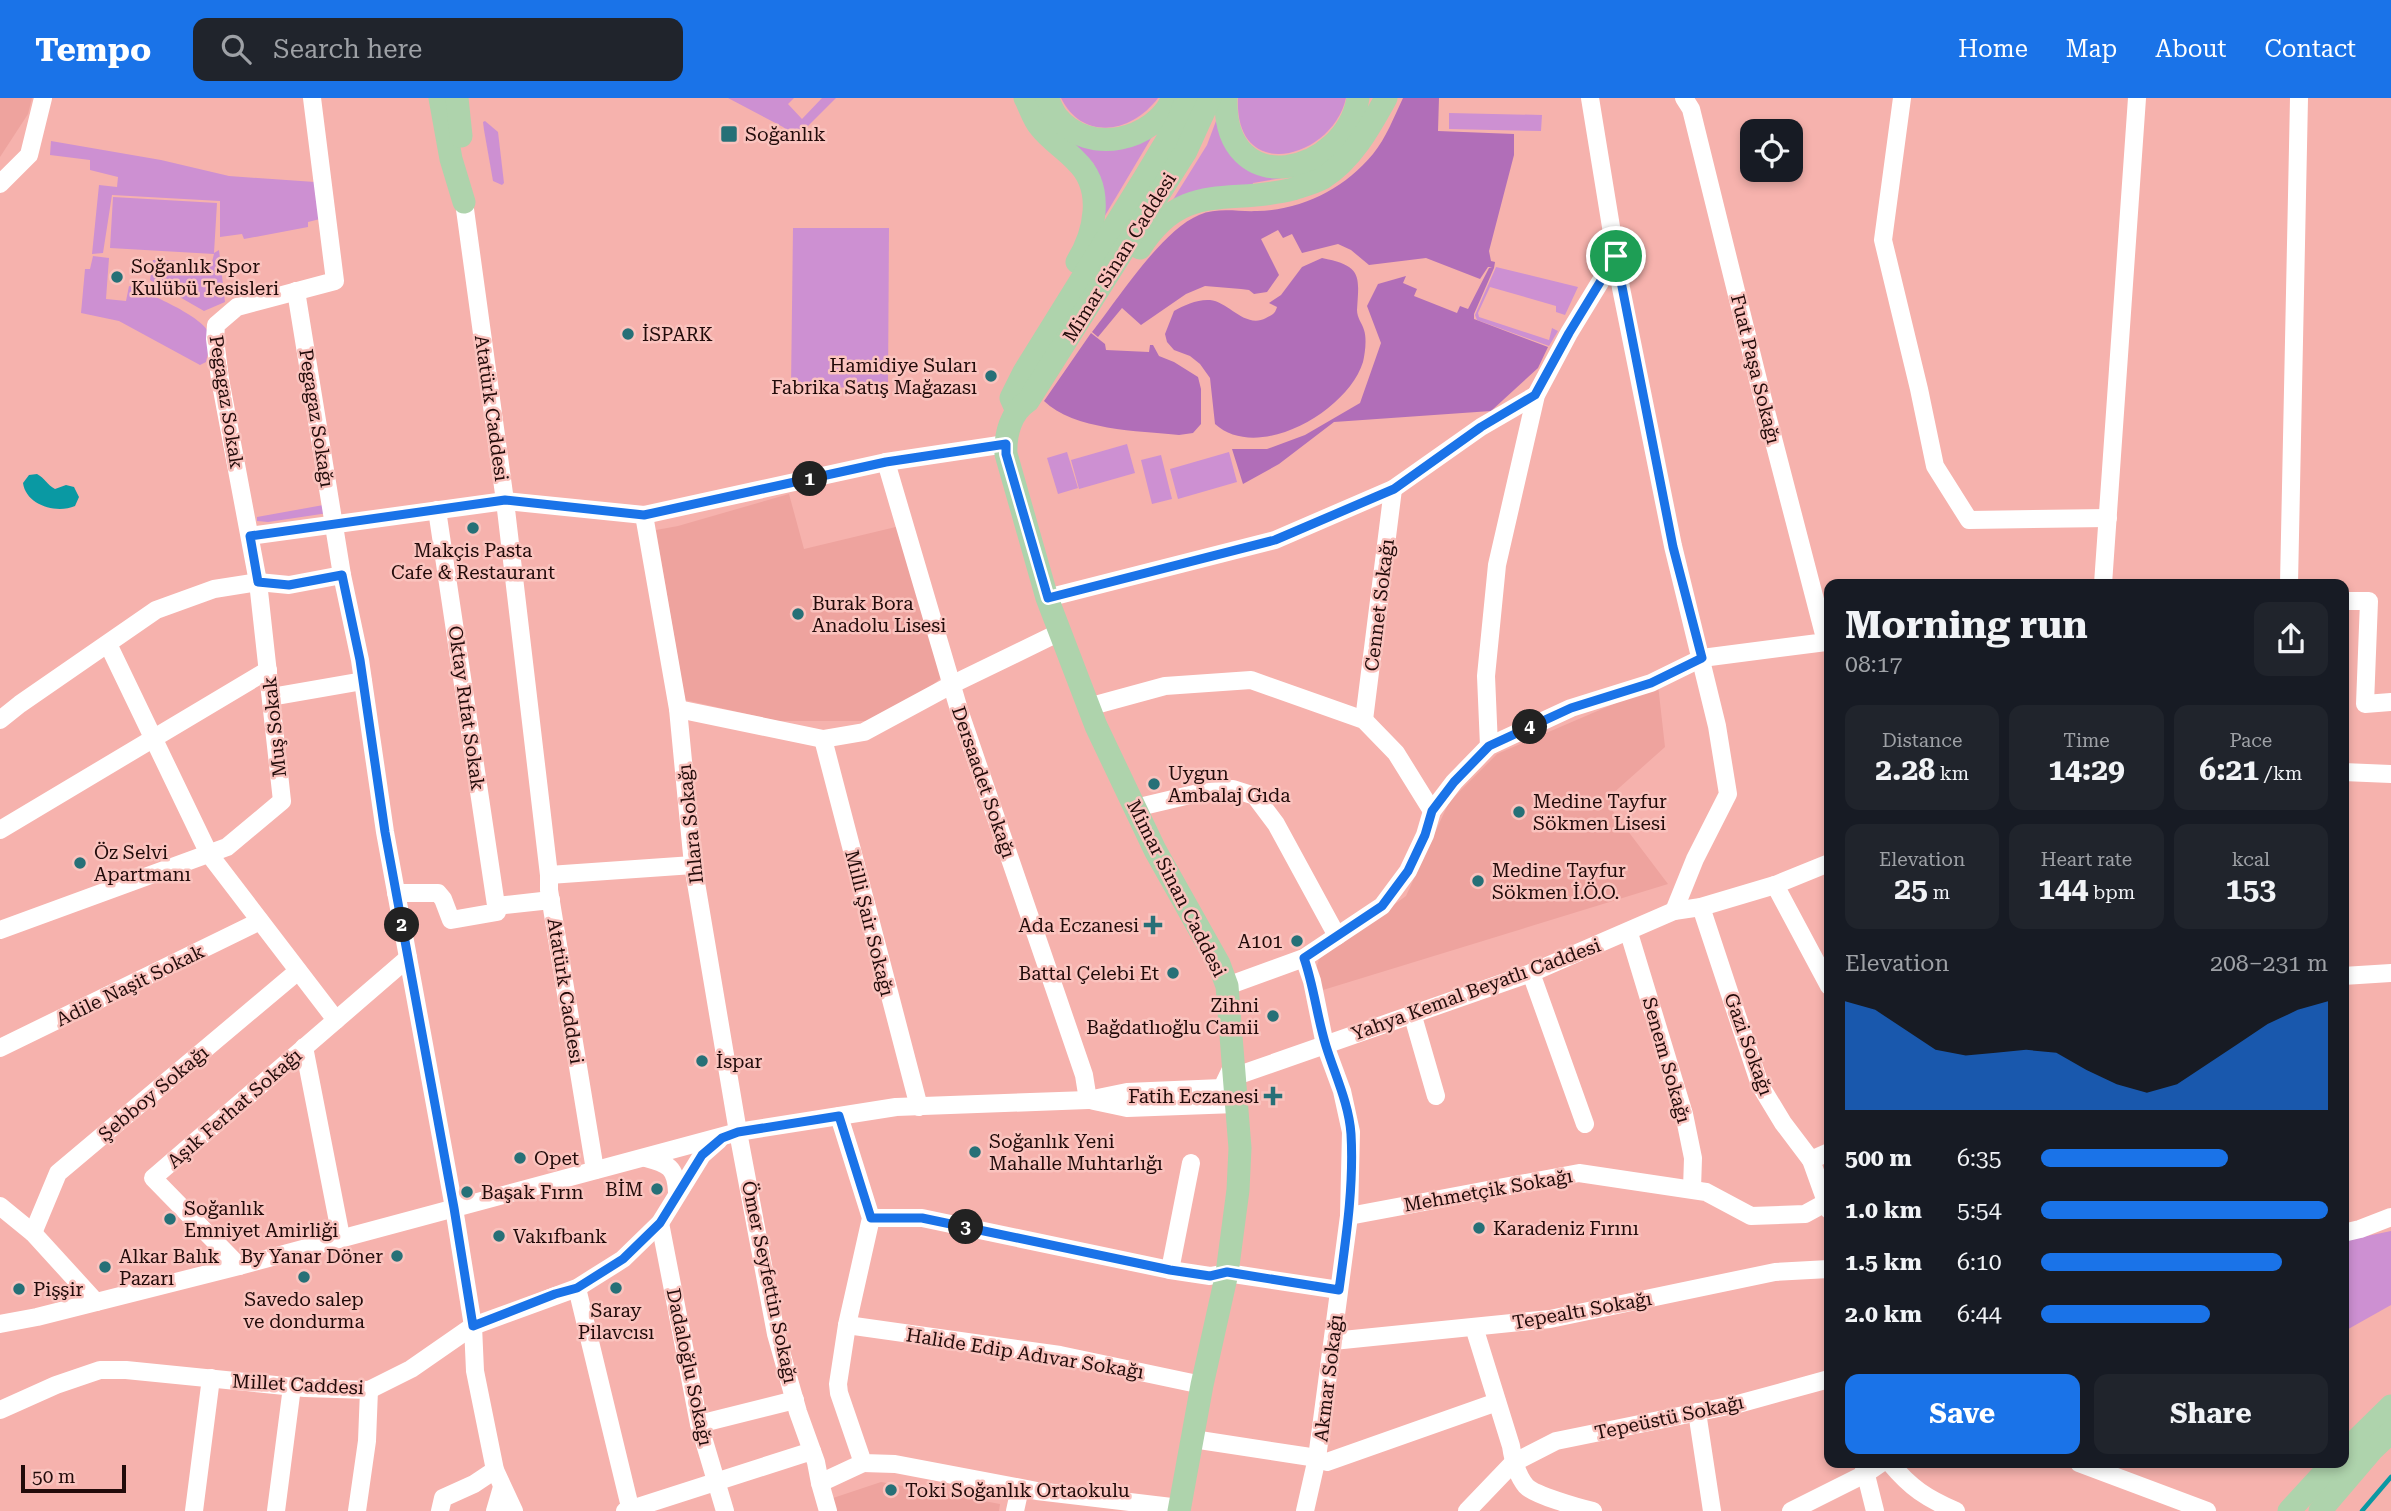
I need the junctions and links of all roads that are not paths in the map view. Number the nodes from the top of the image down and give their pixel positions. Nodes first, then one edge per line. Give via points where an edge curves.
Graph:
1 (43, 98) edge
2 (312, 98) edge
3 (440, 98) edge
4 (457, 98) edge
5 (1025, 98) edge
6 (1047, 98) edge
7 (1173, 98) edge
8 (1187, 98) edge
9 (1210, 98) edge
10 (1226, 98) edge
11 (1358, 98) edge
12 (1386, 98) edge
13 (1590, 98) edge
14 (1684, 98) edge
15 (1902, 98) edge
16 (2137, 98) edge
17 (2298, 98) edge
18 (0, 184) edge
19 (464, 202) junction
20 (1616, 256) junction
21 (296, 291) junction
22 (1062, 346) junction
23 (1024, 372) junction
24 (1535, 395) junction
25 (1016, 409) junction
26 (1006, 444) junction
27 (886, 462) junction
28 (1394, 489) junction
29 (505, 500) junction
30 (437, 510) junction
31 (644, 515) junction
32 (2108, 518) junction
33 (335, 524) junction
34 (250, 536) junction
35 (342, 575) junction
36 (2103, 579) edge
37 (2289, 579) edge
38 (258, 582) junction
39 (1048, 598) junction
40 (2349, 601) edge
41 (1060, 632) junction
42 (1824, 634) edge
43 (1824, 642) edge
44 (108, 645) junction
45 (1702, 658) junction
46 (268, 670) junction
47 (363, 681) junction
48 (951, 685) junction
49 (271, 697) junction
50 (2391, 702) edge
51 (1088, 706) junction
52 (678, 709) junction
53 (0, 720) edge
54 (1364, 720) junction
55 (153, 739) junction
56 (823, 739) junction
57 (1489, 746) junction
58 (2349, 772) edge
59 (2391, 774) edge
60 (1135, 808) junction
61 (1432, 811) junction
62 (0, 830) edge
63 (209, 854) junction
64 (693, 865) junction
65 (1824, 865) edge
66 (549, 875) junction
67 (1775, 885) junction
68 (396, 893) junction
69 (551, 900) junction
70 (496, 906) junction
71 (1701, 907) junction
72 (1674, 911) junction
73 (260, 921) junction
74 (0, 930) edge
75 (1629, 933) junction
76 (1337, 936) junction
77 (408, 958) junction
78 (1304, 958) junction
79 (298, 971) junction
80 (1531, 973) junction
81 (2391, 973) edge
82 (2349, 975) edge
83 (1824, 977) edge
84 (1227, 986) junction
85 (1412, 1013) junction
86 (336, 1020) junction
87 (1325, 1045) junction
88 (304, 1047) junction
89 (0, 1048) edge
90 (1235, 1069) junction
91 (1436, 1097) dead end
92 (1087, 1100) junction
93 (1236, 1104) junction
94 (919, 1107) junction
95 (839, 1116) junction
96 (1585, 1124) dead end
97 (730, 1135) junction
98 (1824, 1154) edge
99 (646, 1158) junction
100 (1811, 1160) junction
101 (1191, 1163) dead end
102 (595, 1170) junction
103 (1692, 1189) junction
104 (677, 1192) junction
105 (1824, 1195) edge
106 (0, 1206) edge
107 (1824, 1207) edge
108 (454, 1208) junction
109 (1349, 1216) junction
110 (2391, 1217) edge
111 (871, 1218) junction
112 (660, 1223) junction
113 (2349, 1232) edge
114 (33, 1233) junction
115 (341, 1237) junction
116 (239, 1266) junction
117 (1824, 1269) edge
118 (1170, 1270) junction
119 (1227, 1272) junction
120 (577, 1288) junction
121 (1339, 1290) junction
122 (96, 1302) junction
123 (0, 1324) edge
124 (847, 1325) junction
125 (473, 1326) junction
126 (1474, 1327) junction
127 (1333, 1341) junction
128 (211, 1378) junction
129 (1824, 1380) edge
130 (1202, 1385) junction
131 (292, 1387) junction
132 (369, 1390) junction
133 (795, 1401) junction
134 (1497, 1402) junction
135 (2391, 1405) edge
136 (0, 1410) edge
137 (1697, 1412) junction
138 (699, 1424) junction
139 (2391, 1432) edge
140 (1193, 1439) junction
141 (2349, 1447) edge
142 (812, 1451) junction
143 (1317, 1458) junction
144 (1513, 1463) junction
145 (863, 1464) junction
146 (1894, 1468) edge
147 (2105, 1468) edge
148 (2328, 1468) edge
149 (1864, 1469) edge
150 (499, 1478) junction
151 (717, 1482) junction
152 (820, 1483) junction
153 (1020, 1488) junction
154 (629, 1510) edge
155 (1179, 1510) edge
156 (1950, 1510) edge
157 (194, 1511) edge
158 (276, 1511) edge
159 (357, 1511) edge
160 (440, 1511) edge
161 (495, 1511) edge
162 (514, 1511) edge
163 (725, 1511) edge
164 (828, 1511) edge
165 (1015, 1511) edge
166 (1305, 1511) edge
167 (1467, 1511) edge
168 (1593, 1511) edge
169 (1712, 1511) edge
170 (1791, 1511) edge
171 (1875, 1511) edge
172 (2207, 1511) edge
173 (2289, 1511) edge
174 (2320, 1511) edge

1 - 18 street via 29,155
2 - 21 street, Pegagaz Sokak via 335,281
3 - 19 main road
4 - 19 main road via 465,163
5 - 23 main road via 1039,126 1087,176 1095,220
6 - 7 main road via 1058,118 1078,134 1124,139 1149,126
8 - 23 main road, Mimar Sinan Caddesi via 1178,122
9 - 22 main road, Mimar Sinan Caddesi via 1186,151
10 - 11 main road via 1231,135 1242,153 1264,166 1283,168 1305,163 1346,130
12 - 22 main road via 1362,139 1322,178 1274,194 1215,197 1172,213 1151,231
13 - 20 street
14 - 42 street, Fuat Paşa Sokağı via 1691,109
15 - 32 street via 1883,240 1936,466 1969,520
16 - 32 street
17 - 37 street
19 - 29 street, Atatürk Caddesi
20 - 24 street
20 - 45 street via 1673,547
21 - 33 street, Pegagaz Sokağı
21 - 34 street, Pegagaz Sokak via 237,307 216,325 220,379
22 - 25 main road, Mimar Sinan Caddesi via 1028,401
23 - 25 main road, Mimar Sinan Caddesi via 1011,398
24 - 28 street
24 - 57 street via 1497,565 1486,676
25 - 26 main road, Mimar Sinan Caddesi
26 - 27 street
26 - 39 main road, Mimar Sinan Caddesi
27 - 31 street
27 - 48 street, Dersaadet Sokağı
28 - 39 street via 1275,540
28 - 54 street, Cennet Sokağı
29 - 30 street
29 - 31 street
29 - 66 street, Atatürk Caddesi
30 - 33 street
30 - 70 street, Oktay Rıfat Sokak
31 - 52 street, Ihlara Sokağı
32 - 36 street
33 - 34 street
33 - 35 street, Pegagaz Sokağı
34 - 38 street, Pegagaz Sokak
35 - 38 street via 289,585
35 - 47 street, Pegagaz Sokağı
38 - 44 street via 214,589 156,610
38 - 46 street, Muş Sokak
39 - 41 main road, Mimar Sinan Caddesi
40 - 50 street via 2369,601 2365,704
41 - 48 street
41 - 51 main road, Mimar Sinan Caddesi
43 - 45 street, Fuat Paşa Sokağı
44 - 53 street
44 - 55 street
45 - 57 street via 1651,683 1571,708
45 - 72 street via 1728,794
46 - 49 street, Muş Sokak
46 - 55 street
47 - 49 street
47 - 68 street, Pegagaz Sokağı
48 - 56 street via 864,732
48 - 92 street, Dersaadet Sokağı via 1084,1075
49 - 63 street, Muş Sokak via 282,801 228,848
51 - 54 street via 1165,686 1251,680
51 - 60 main road, Mimar Sinan Caddesi
52 - 56 street
52 - 64 street, Ihlara Sokağı
54 - 61 street via 1396,753
55 - 62 street
55 - 63 street
56 - 94 street, Milli Şair Sokağı
57 - 61 street
58 - 59 street
60 - 76 street via 1233,789 1255,796 1276,824
60 - 84 main road, Mimar Sinan Caddesi
61 - 76 street via 1408,871 1382,906
63 - 73 street
63 - 74 street
64 - 66 street
64 - 97 street, Ihlara Sokağı
65 - 67 street, Yahya Kemal Beyatlı Caddesi
66 - 69 street, Atatürk Caddesi
67 - 71 street, Yahya Kemal Beyatlı Caddesi
67 - 83 street
68 - 70 street via 438,893 451,920 497,912
68 - 77 street, Pegagaz Sokağı
69 - 70 street
69 - 102 street, Atatürk Caddesi
71 - 72 street, Yahya Kemal Beyatlı Caddesi
71 - 100 street, Gazi Sokağı via 1760,1085
72 - 75 street, Yahya Kemal Beyatlı Caddesi
73 - 79 street
73 - 89 street, Adile Naşit Sokak
75 - 80 street, Yahya Kemal Beyatlı Caddesi
75 - 103 street, Senem Sokağı via 1684,1114 1693,1158
76 - 78 street
77 - 86 street, Aşık Ferhat Sokağı
77 - 108 street, Pegagaz Sokağı
78 - 84 street
78 - 87 street, Akmar Sokağı
79 - 86 street
79 - 114 street, Şebboy Sokağı via 58,1173
80 - 85 street, Yahya Kemal Beyatlı Caddesi
80 - 96 street
81 - 82 street
84 - 90 main road, Mimar Sinan Caddesi
85 - 87 street, Yahya Kemal Beyatlı Caddesi
85 - 91 street
86 - 88 street, Aşık Ferhat Sokağı
87 - 90 street, Yahya Kemal Beyatlı Caddesi
87 - 109 street, Akmar Sokağı via 1351,1132
88 - 115 street
88 - 116 street, Aşık Ferhat Sokağı via 153,1178
90 - 92 street via 1222,1088 1127,1092
90 - 93 main road, Mimar Sinan Caddesi
92 - 93 street via 1127,1108
92 - 94 street
93 - 119 main road, Mimar Sinan Caddesi via 1238,1190
94 - 95 street
95 - 97 street
95 - 111 street
97 - 99 street
97 - 104 street, Millet Caddesi via 702,1155
97 - 133 street, Ömer Seyfettin Sokağı
98 - 100 street
99 - 102 street
99 - 104 street via 665,1163 677,1178
100 - 105 street, Gazi Sokağı
101 - 118 street
102 - 108 street
103 - 107 street, Mehmetçik Sokağı via 1751,1216 1805,1214
103 - 109 street, Mehmetçik Sokağı via 1579,1173
104 - 112 street, Millet Caddesi
106 - 114 street
108 - 115 street
108 - 125 street, Pegagaz Sokağı
109 - 121 street, Akmar Sokağı
110 - 113 street
111 - 118 street via 922,1218
111 - 124 street
112 - 120 street, Millet Caddesi via 623,1259
112 - 138 street, Dadaloğlu Sokağı
114 - 122 street
115 - 116 street
116 - 122 street
117 - 126 street, Tepealtı Sokağı via 1775,1272 1550,1320
118 - 119 street via 1210,1276
119 - 121 street
119 - 130 main road, Mimar Sinan Caddesi
120 - 125 street, Millet Caddesi
120 - 154 street
121 - 127 street, Akmar Sokağı
122 - 123 street
124 - 130 street, Halide Edip Adıvar Sokağı via 1060,1355
124 - 145 street via 839,1393
125 - 132 street, Millet Caddesi via 411,1369
125 - 150 street, Pegagaz Sokağı via 475,1371
126 - 127 street, Tepealtı Sokağı
126 - 134 street
127 - 143 street, Akmar Sokağı
128 - 131 street, Millet Caddesi
128 - 136 street, Millet Caddesi via 100,1370
128 - 157 street
129 - 137 street, Tepeüstü Sokağı
130 - 140 main road, Mimar Sinan Caddesi
131 - 132 street, Millet Caddesi
131 - 158 street
132 - 159 street
133 - 138 street
133 - 142 street, Ömer Seyfettin Sokağı
134 - 143 street via 1327,1462
134 - 144 street
135 - 141 main road
137 - 144 street, Tepeüstü Sokağı via 1556,1441
137 - 169 street
138 - 151 street, Dadaloğlu Sokağı
139 - 174 main road
140 - 143 street
140 - 155 main road, Mimar Sinan Caddesi
142 - 151 street
142 - 152 street, Ömer Seyfettin Sokağı
143 - 166 street, Akmar Sokağı
144 - 167 street, Tepeüstü Sokağı
144 - 168 street via 1528,1488
145 - 152 street
145 - 153 street via 895,1465
146 - 156 street via 1908,1485
147 - 172 street
148 - 173 main road
149 - 170 street
149 - 171 street
150 - 160 street via 443,1498
150 - 161 street
150 - 162 street
151 - 154 street
151 - 163 street, Dadaloğlu Sokağı
152 - 164 street, Ömer Seyfettin Sokağı
153 - 155 street
153 - 165 street

